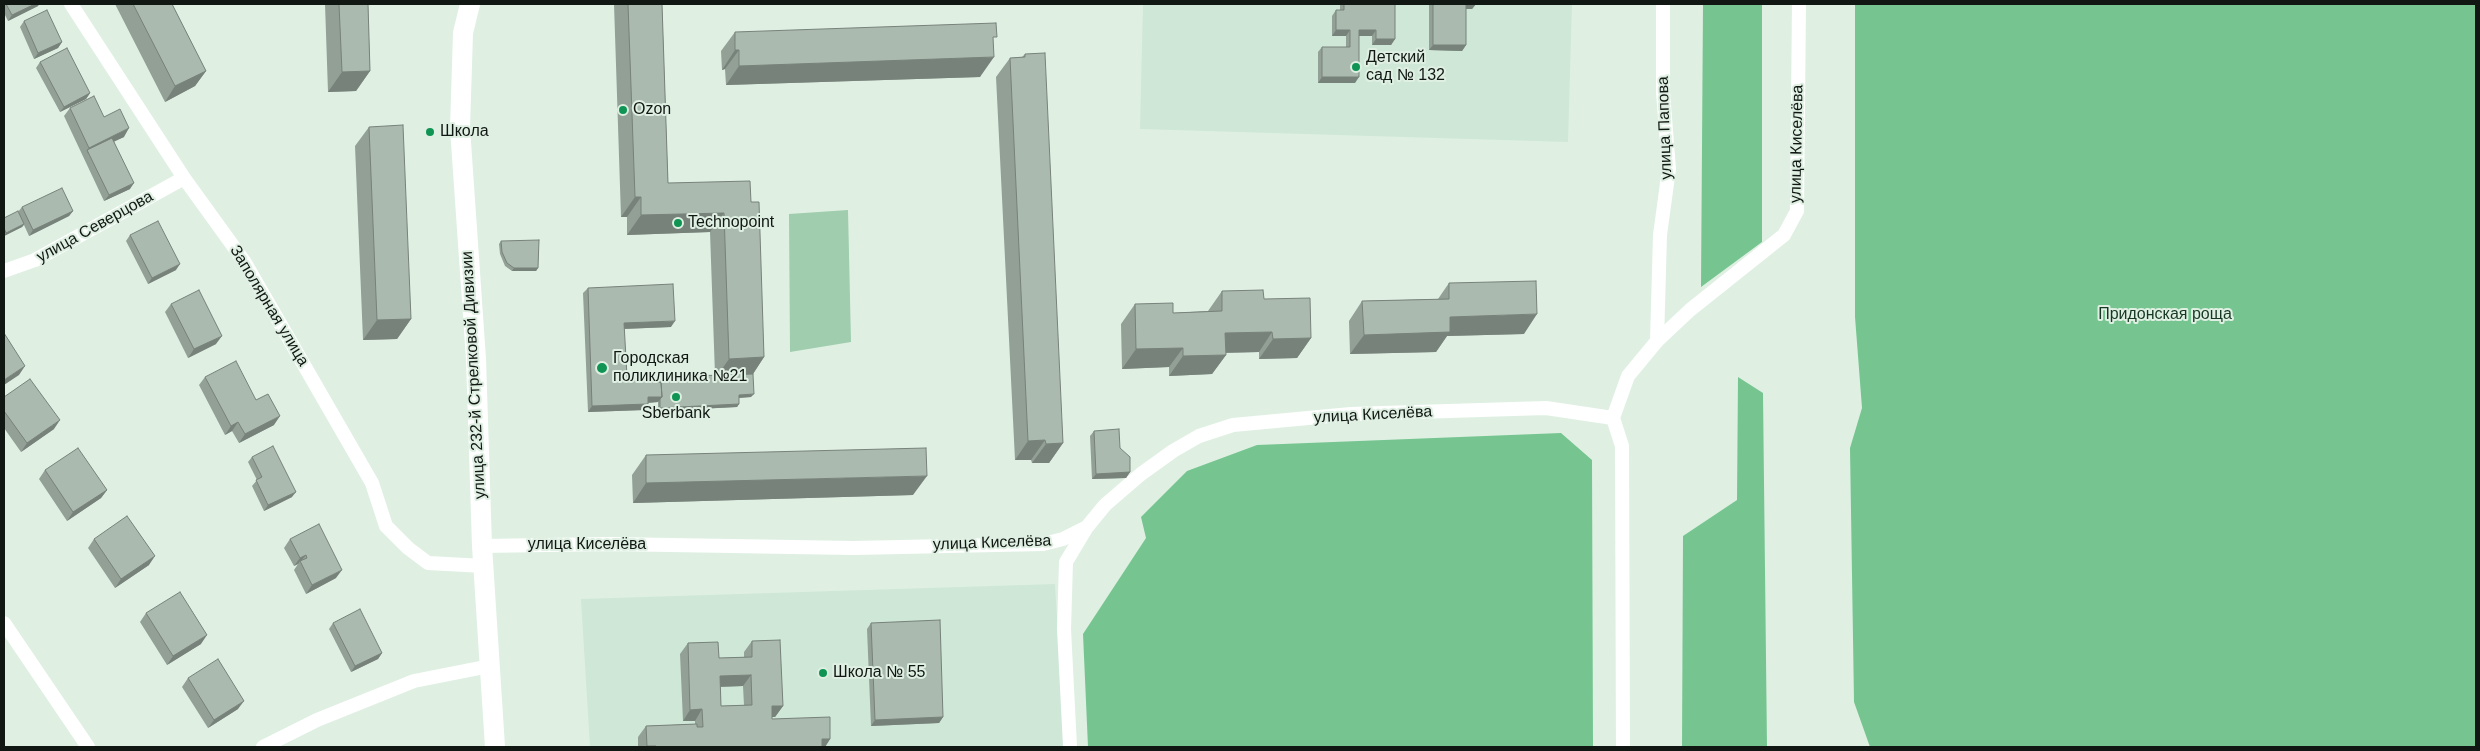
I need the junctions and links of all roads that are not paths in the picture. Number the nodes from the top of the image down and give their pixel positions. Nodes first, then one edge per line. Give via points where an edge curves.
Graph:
1 (71, 4) edge
2 (470, 4) edge
3 (1664, 4) edge
4 (1799, 4) edge
5 (184, 178) junction
6 (4, 271) edge
7 (1656, 341) junction
8 (1612, 418) junction
9 (1087, 527) junction
10 (482, 546) junction
11 (484, 566) junction
12 (4, 623) edge
13 (490, 666) junction
14 (88, 747) edge
15 (263, 747) edge
16 (495, 747) edge
17 (1070, 747) edge
18 (1623, 747) edge

1 - 5 street, Заполярная улица
2 - 10 street, улица 232-й Стрелковой Дивизии via 463,33 460,128 476,359
3 - 7 street, улица Папова via 1663,92 1669,169 1660,235
4 - 7 street, улица Киселёва via 1797,211 1784,235
5 - 6 street, улица Северцова via 35,260
5 - 11 street, Заполярная улица via 244,262 372,483 386,526 428,562
7 - 8 street, улица Киселёва via 1628,376
8 - 9 street, улица Киселёва via 1546,408 1351,414 1232,425 1199,436 1173,451 1105,505
8 - 18 street via 1622,446
9 - 10 street, улица Киселёва via 1044,544 852,548 610,544
9 - 17 street via 1066,562 1064,629
10 - 11 street, улица 232-й Стрелковой Дивизии
11 - 13 street, улица 232-й Стрелковой Дивизии
12 - 14 street
13 - 15 street via 406,684 317,720
13 - 16 street, улица 232-й Стрелковой Дивизии

